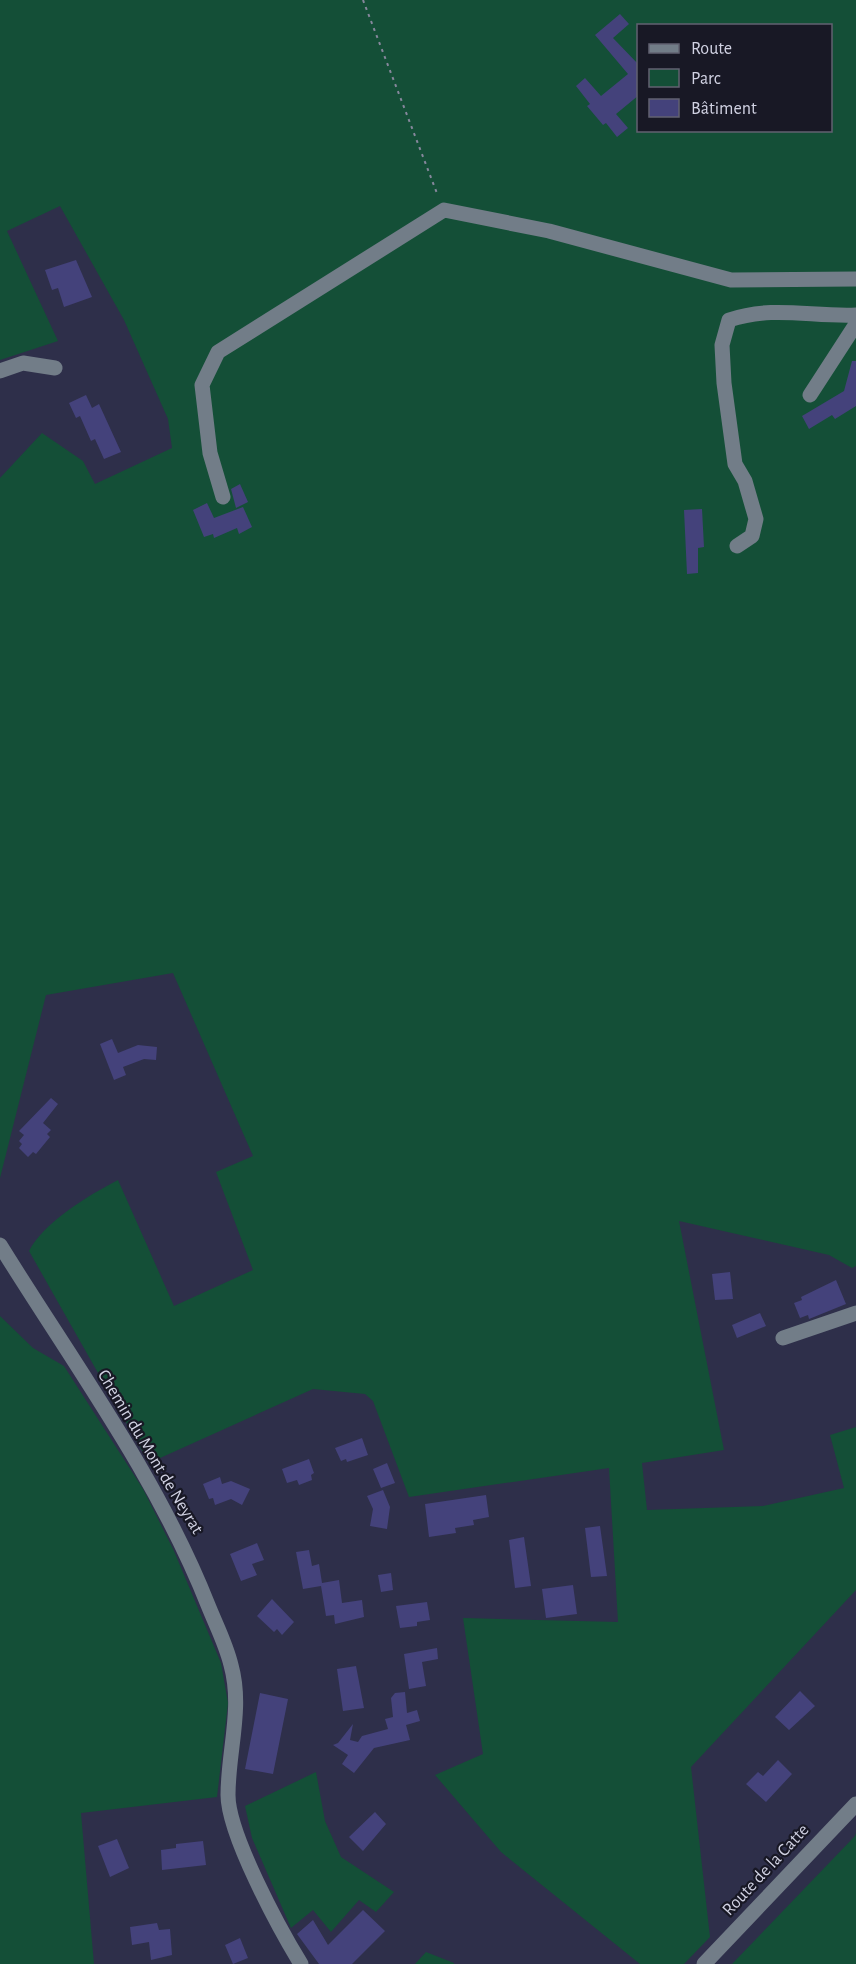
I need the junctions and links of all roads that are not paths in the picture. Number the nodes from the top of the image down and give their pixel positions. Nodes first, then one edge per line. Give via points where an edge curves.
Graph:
1 (856, 279) edge
2 (856, 315) edge
3 (856, 324) edge
4 (55, 368) dead end
5 (0, 371) edge
6 (810, 395) dead end
7 (223, 497) dead end
8 (737, 546) dead end
9 (0, 1245) edge
10 (856, 1313) edge
11 (783, 1338) dead end
12 (856, 1804) edge
13 (301, 1964) edge
14 (704, 1964) edge

1 - 7 street via 731,280 549,231 444,210 218,352 201,385 210,453
2 - 8 street via 779,310 729,320 722,345 735,464 745,481 756,519 752,536
3 - 6 street
4 - 5 street via 23,363
9 - 13 street, Chemin du Mont de Neyrat via 126,1444 186,1550 231,1664 236,1691 228,1796 230,1821
10 - 11 street
12 - 14 street, Route de la Catte

